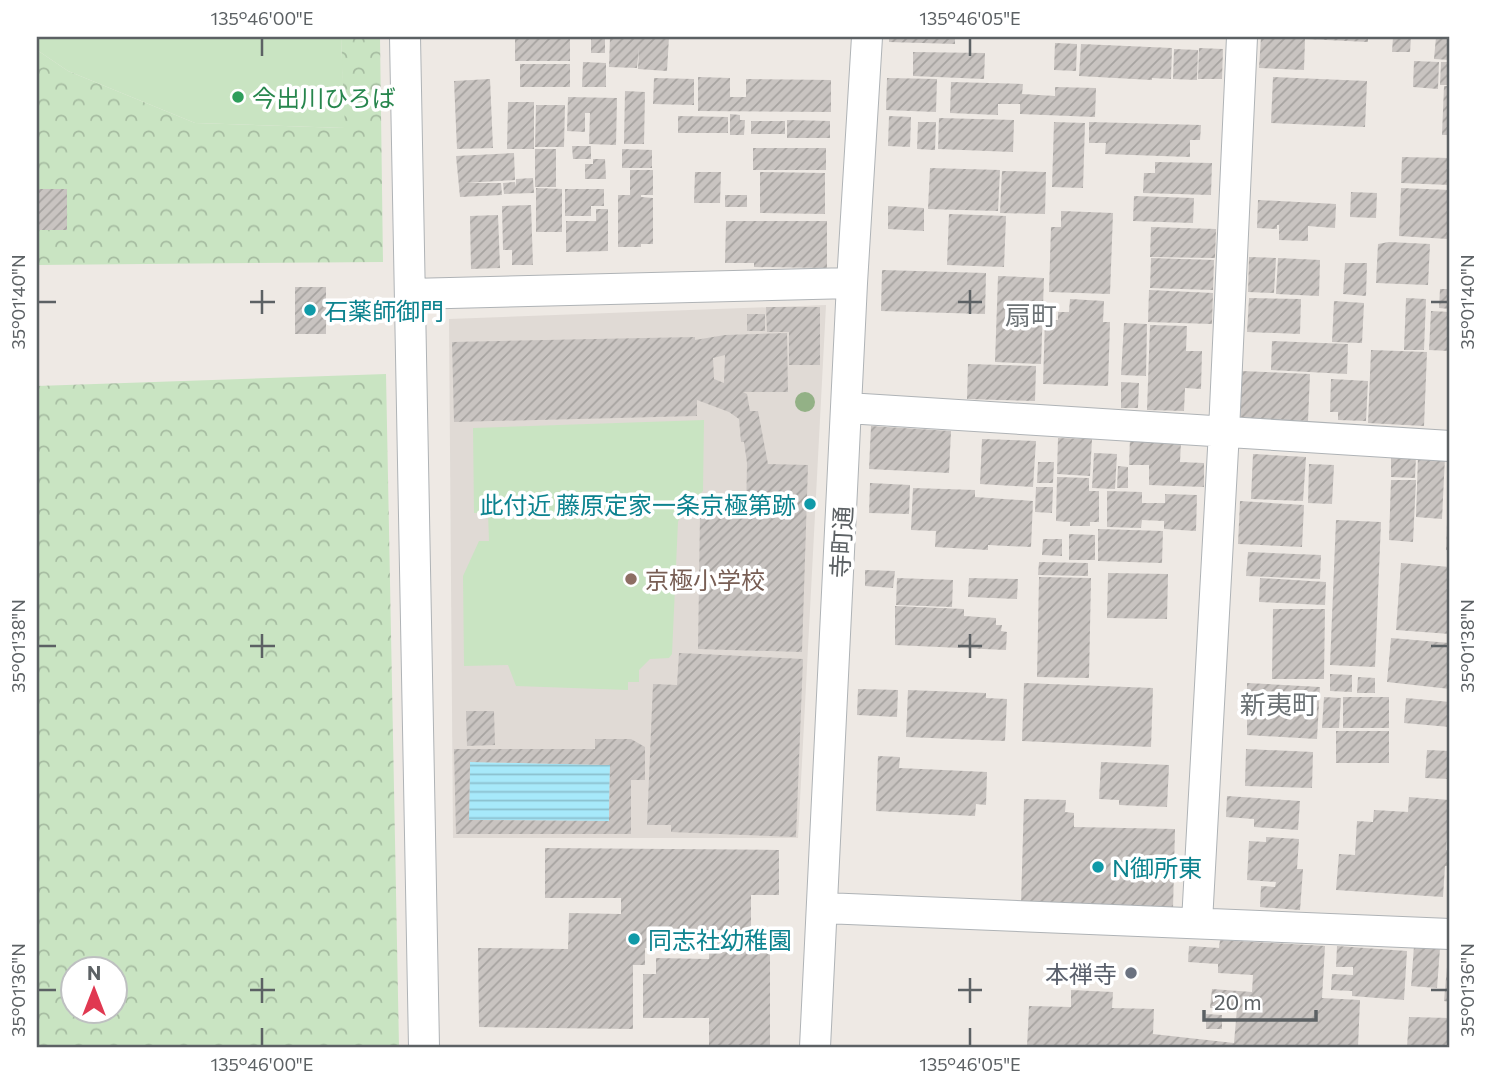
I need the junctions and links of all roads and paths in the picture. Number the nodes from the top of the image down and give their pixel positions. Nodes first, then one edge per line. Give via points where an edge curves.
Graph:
1 (405, 37) edge
2 (867, 37) edge
3 (1242, 37) edge
4 (852, 283) junction
5 (410, 294) junction
6 (847, 408) junction
7 (1224, 431) junction
8 (1450, 446) edge
9 (824, 908) junction
10 (1197, 922) junction
11 (1450, 934) edge
12 (425, 1047) edge
13 (815, 1047) edge

1 - 5 street
2 - 4 street, 寺町通
3 - 7 street
4 - 5 street
4 - 6 street, 寺町通
5 - 12 street
6 - 7 street
6 - 9 street, 寺町通
7 - 8 street
7 - 10 street
9 - 10 street
9 - 13 street, 寺町通
10 - 11 street

